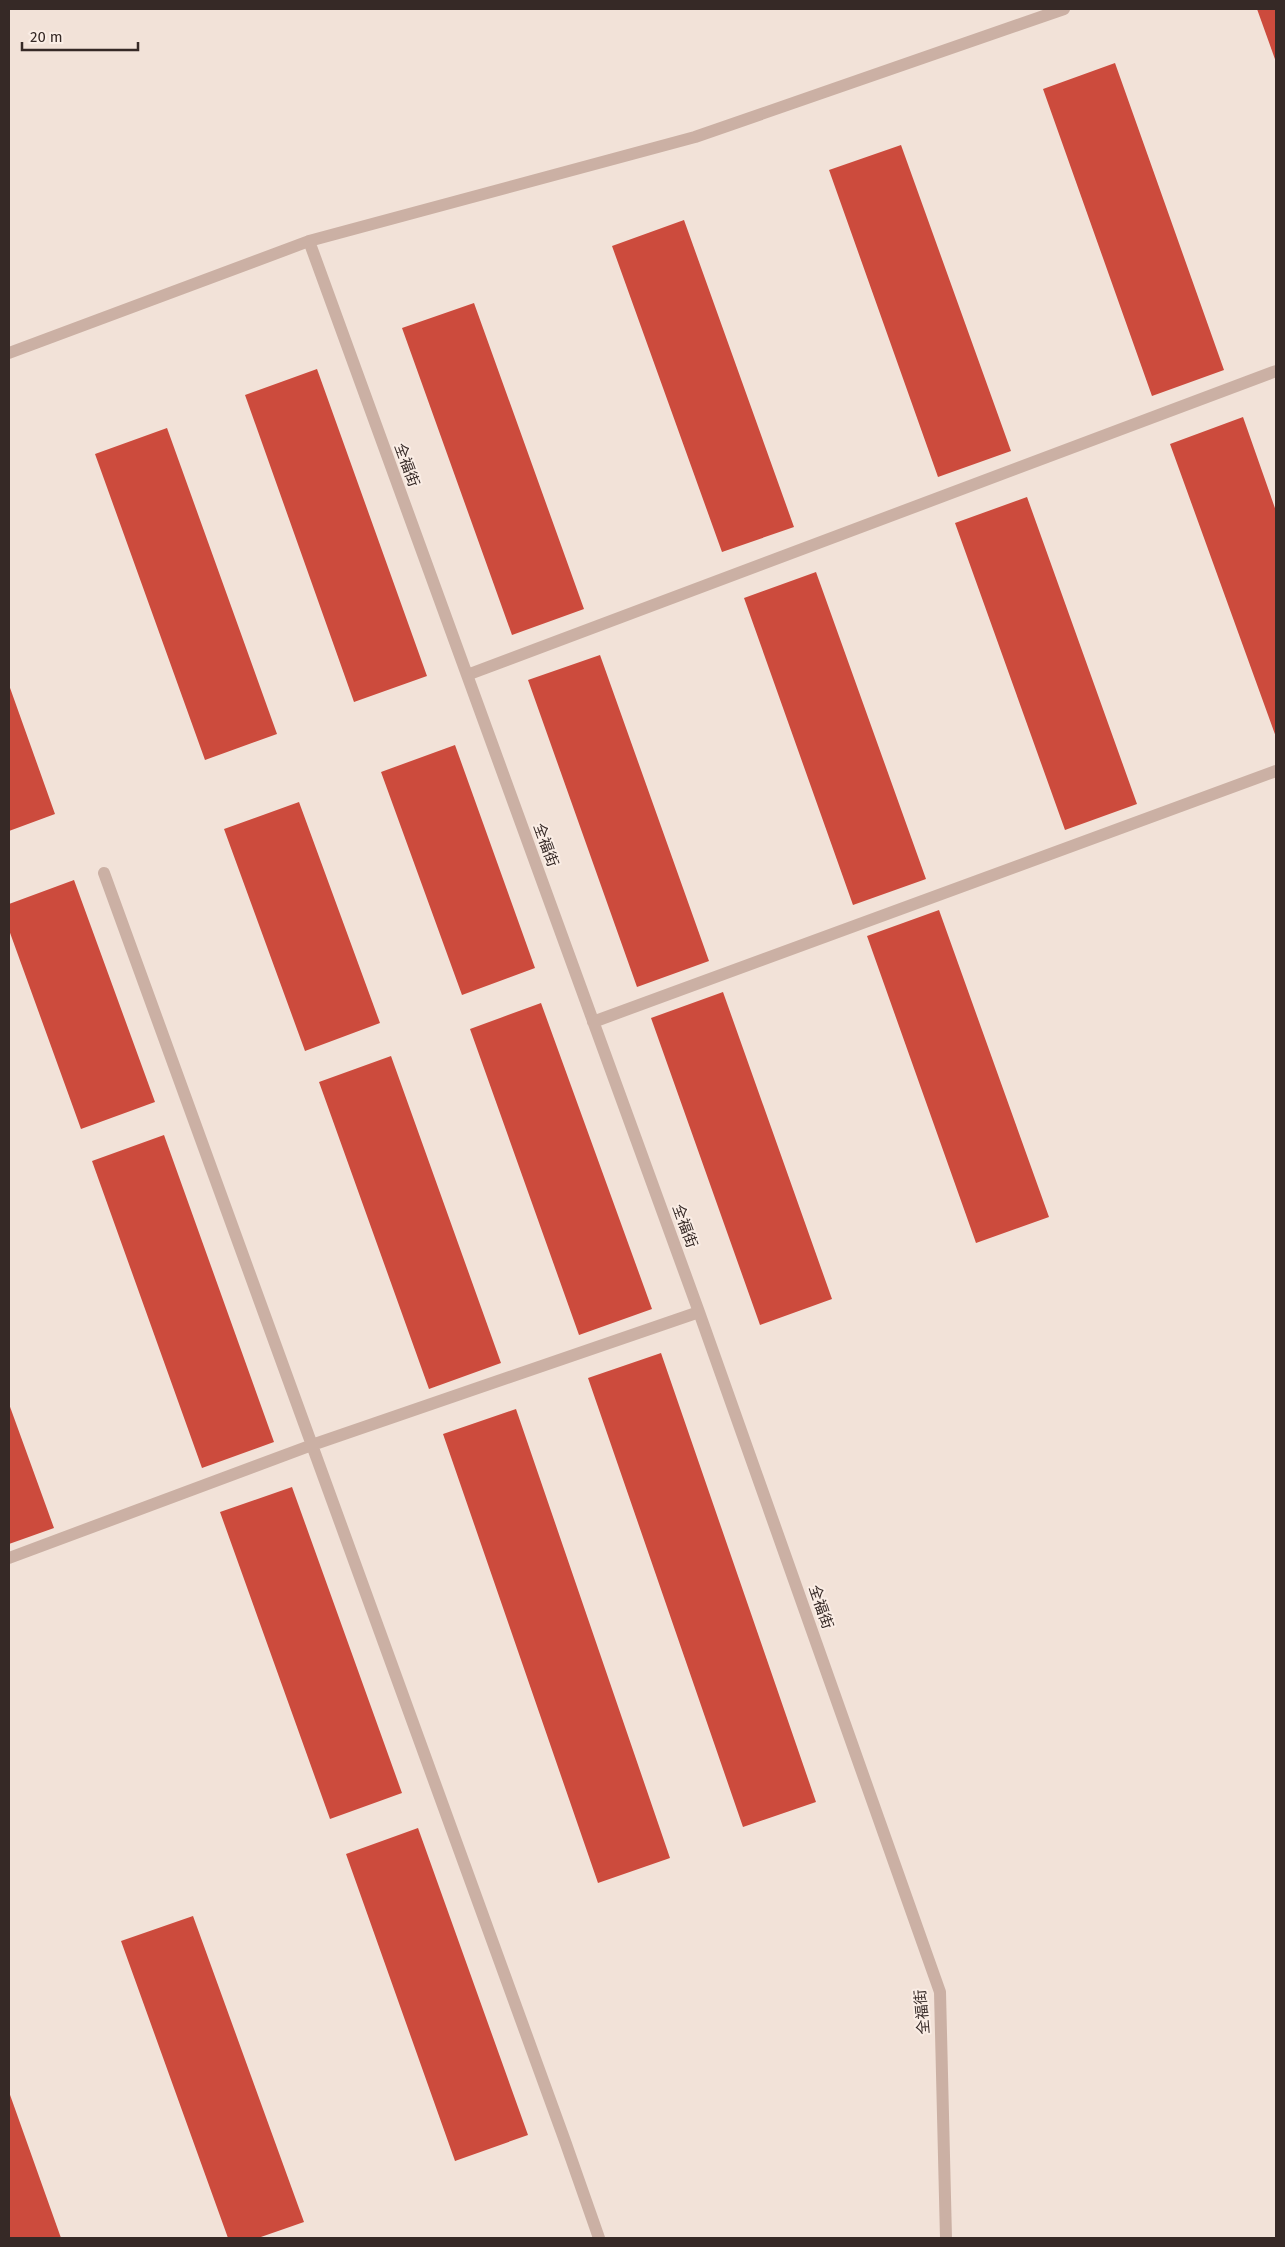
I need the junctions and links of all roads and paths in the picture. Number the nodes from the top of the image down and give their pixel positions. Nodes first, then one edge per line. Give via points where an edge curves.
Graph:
1 (1064, 9) edge
2 (309, 241) junction
3 (9, 353) edge
4 (1276, 371) edge
5 (467, 675) junction
6 (1276, 771) edge
7 (104, 872) dead end
8 (593, 1022) junction
9 (699, 1312) junction
10 (312, 1445) junction
11 (9, 1558) edge
12 (599, 2238) edge
13 (946, 2238) edge

1 - 2 street via 695,137
2 - 3 street
2 - 5 street, 全福街
4 - 5 street
5 - 8 street, 全福街
6 - 8 street
7 - 10 street
8 - 9 street, 全福街
9 - 10 street
9 - 13 street, 全福街 via 940,1992
10 - 11 street
10 - 12 street

